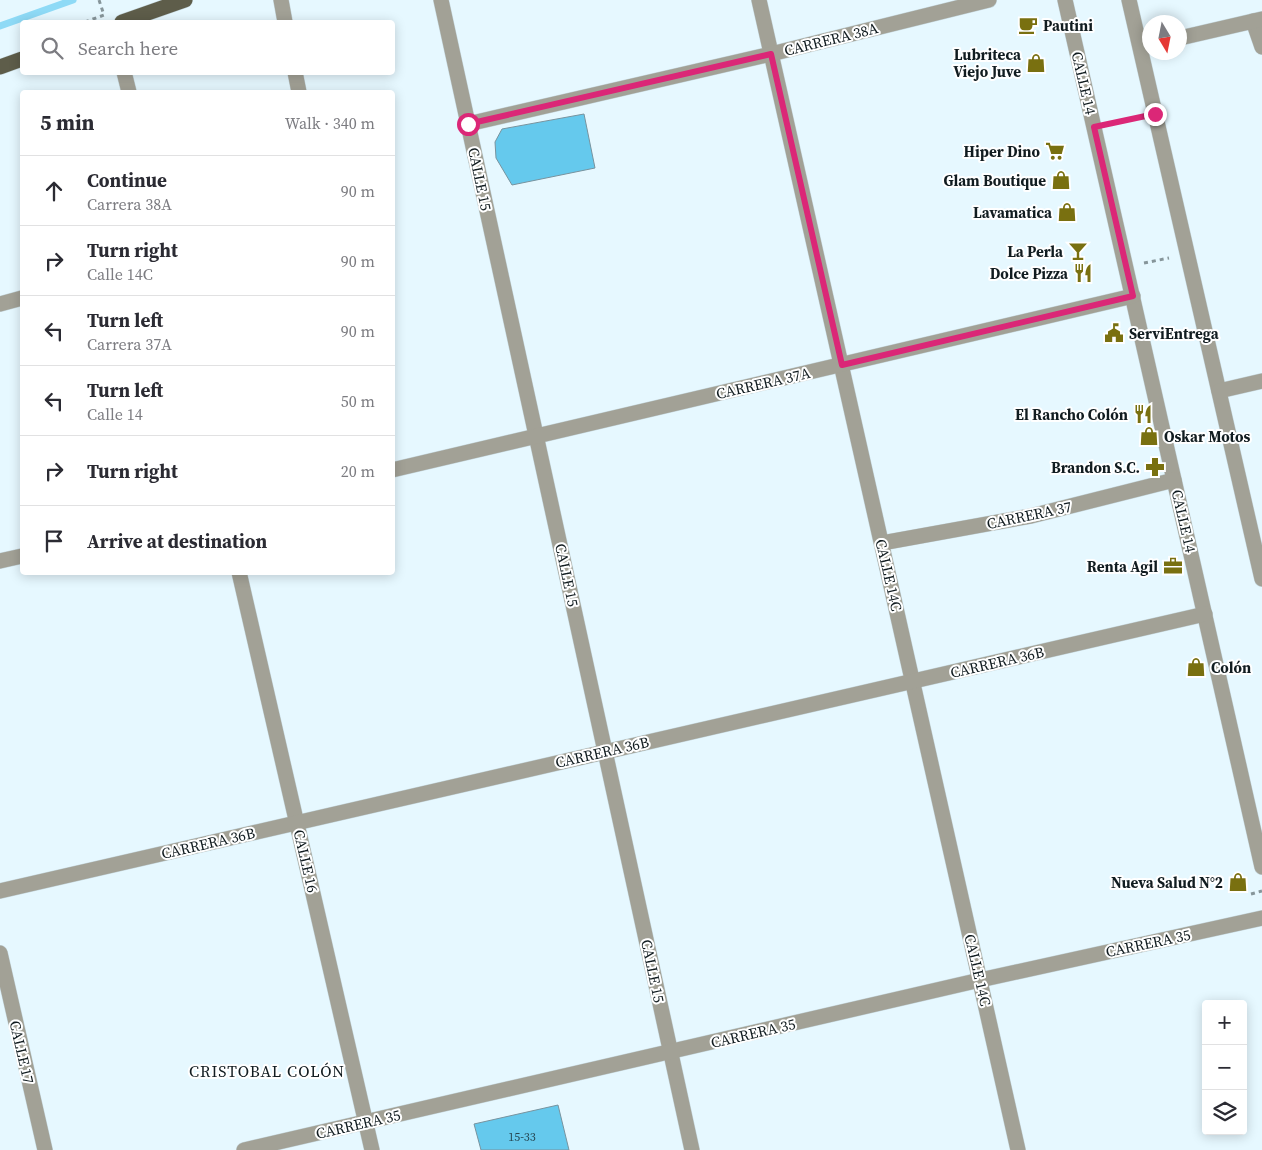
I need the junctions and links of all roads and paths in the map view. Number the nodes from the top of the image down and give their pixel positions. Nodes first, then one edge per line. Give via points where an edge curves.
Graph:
1 (99, 0) edge
2 (185, 0) edge
3 (280, 0) edge
4 (441, 0) edge
5 (759, 0) edge
6 (989, 0) edge
7 (1065, 0) edge
8 (1129, 0) edge
9 (90, 20) edge
10 (128, 20) edge
11 (285, 20) edge
12 (1258, 20) edge
13 (1187, 36) edge
14 (1142, 37) edge
15 (1262, 47) edge
16 (771, 54) junction
17 (20, 59) edge
18 (1147, 60) edge
19 (0, 67) edge
20 (125, 75) edge
21 (296, 75) edge
22 (128, 90) edge
23 (300, 90) edge
24 (1155, 114) junction
25 (468, 124) junction
26 (1094, 127) junction
27 (1187, 254) junction
28 (1126, 267) junction
29 (1133, 296) junction
30 (20, 299) edge
31 (0, 304) edge
32 (842, 365) junction
33 (1262, 381) edge
34 (1219, 391) junction
35 (536, 436) junction
36 (395, 469) edge
37 (1174, 480) junction
38 (882, 543) junction
39 (20, 556) edge
40 (0, 561) edge
41 (1260, 563) edge
42 (241, 575) edge
43 (1262, 579) edge
44 (1205, 614) junction
45 (913, 681) junction
46 (605, 752) junction
47 (297, 823) junction
48 (1262, 867) edge
49 (0, 891) edge
50 (1262, 891) edge
51 (1250, 894) dead end
52 (1262, 918) edge
53 (0, 954) edge
54 (980, 980) junction
55 (671, 1052) junction
56 (366, 1122) junction
57 (45, 1150) edge
58 (244, 1150) edge
59 (372, 1150) edge
60 (692, 1150) edge
61 (1018, 1150) edge

1 - 9 path via 104,15
2 - 10 main road
3 - 11 street
4 - 25 street, CALLE 15
5 - 16 street, CALLE 14C
6 - 16 street, CARRERA 38A
7 - 26 street, CALLE 14
8 - 14 street
12 - 13 street
12 - 15 street
16 - 25 street, CARRERA 38A
16 - 32 street, CALLE 14C
17 - 19 main road
18 - 24 street
20 - 22 street
21 - 23 street
24 - 26 path
24 - 27 street
25 - 35 street, CALLE 15
26 - 28 street, CALLE 14
27 - 28 path
27 - 34 street
28 - 29 street, CALLE 14
29 - 32 street, CARRERA 37A
29 - 37 street, CALLE 14
30 - 31 street
32 - 35 street, CARRERA 37A
32 - 38 street, CALLE 14C
33 - 34 street
34 - 41 street
35 - 36 street, CARRERA 37A
35 - 46 street, CALLE 15
37 - 38 street, CARRERA 37 via 1031,516
37 - 44 street, CALLE 14
38 - 45 street, CALLE 14C
39 - 40 street
41 - 43 street
42 - 47 street, CALLE 16
44 - 45 street, CARRERA 36B
44 - 48 street, CALLE 14
45 - 46 street, CARRERA 36B
45 - 54 street, CALLE 14C
46 - 47 street, CARRERA 36B
46 - 55 street, CALLE 15
47 - 49 street, CARRERA 36B
47 - 56 street, CALLE 16
50 - 51 path
52 - 54 street, CARRERA 35
53 - 57 street, CALLE 17
54 - 55 street, CARRERA 35
54 - 61 street, CALLE 14C
55 - 56 street, CARRERA 35
55 - 60 street, CALLE 15
56 - 58 street, CARRERA 35
56 - 59 street, CALLE 16

